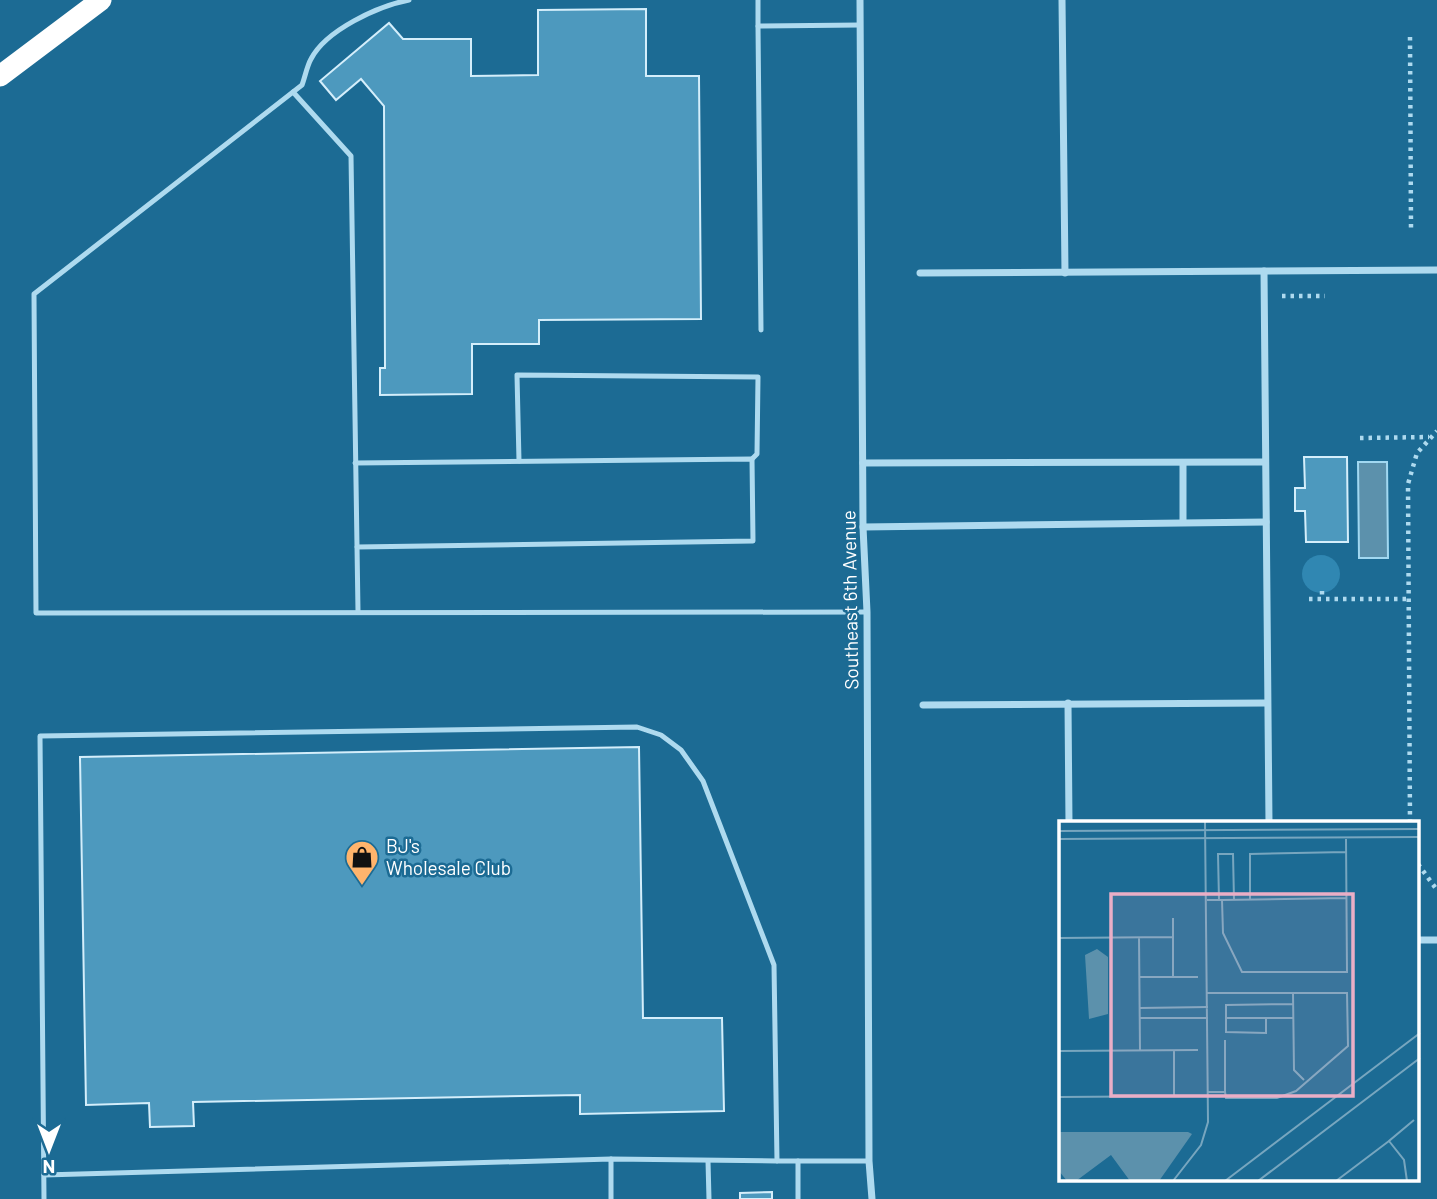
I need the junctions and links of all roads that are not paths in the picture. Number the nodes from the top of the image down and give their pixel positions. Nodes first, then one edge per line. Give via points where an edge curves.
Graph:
1 (101, 0) edge
2 (409, 0) edge
3 (758, 0) edge
4 (860, 0) edge
5 (1062, 0) edge
6 (860, 25) junction
7 (758, 26) junction
8 (0, 76) edge
9 (293, 92) junction
10 (1437, 270) edge
11 (1264, 271) junction
12 (920, 273) dead end
13 (1065, 273) junction
14 (761, 330) dead end
15 (752, 459) junction
16 (519, 461) junction
17 (1265, 462) junction
18 (355, 463) junction
19 (863, 463) junction
20 (1183, 463) junction
21 (1183, 522) junction
22 (1266, 522) junction
23 (863, 527) junction
24 (357, 547) junction
25 (358, 611) junction
26 (867, 612) junction
27 (1068, 703) junction
28 (1267, 703) junction
29 (923, 705) dead end
30 (1069, 821) edge
31 (1269, 821) edge
32 (611, 1159) junction
33 (708, 1161) junction
34 (778, 1161) junction
35 (798, 1161) junction
36 (869, 1161) junction
37 (44, 1175) junction
38 (44, 1199) edge
39 (611, 1199) edge
40 (709, 1199) edge
41 (798, 1199) edge
42 (872, 1199) edge

1 - 8 highway
2 - 9 lane via 368,13 341,29 312,57 302,85
3 - 7 lane
4 - 6 street, Southeast 6th Avenue
5 - 13 street
6 - 7 lane
6 - 19 street, Southeast 6th Avenue
7 - 14 lane
9 - 18 lane via 351,156
9 - 25 lane via 34,294 36,613
10 - 11 street
11 - 13 street
11 - 17 street
12 - 13 street
15 - 16 lane
15 - 16 lane via 757,454 758,377 517,375
15 - 24 lane via 753,541
16 - 18 lane
17 - 20 street
17 - 22 street
18 - 24 lane
19 - 20 street
19 - 23 street, Southeast 6th Avenue
20 - 21 street
21 - 22 street
21 - 23 street
22 - 28 street
23 - 26 street, Southeast 6th Avenue
24 - 25 lane
25 - 26 lane via 499,610 524,615
26 - 36 street, Southeast 6th Avenue
27 - 28 street
27 - 29 street
27 - 30 street
28 - 31 street
32 - 33 lane
32 - 37 lane
32 - 39 lane
33 - 34 lane
33 - 40 lane
34 - 35 lane
34 - 37 lane via 774,965 703,781 681,750 662,735 637,727 40,736
35 - 36 lane
35 - 41 lane
36 - 42 street, Southeast 6th Avenue
37 - 38 lane

